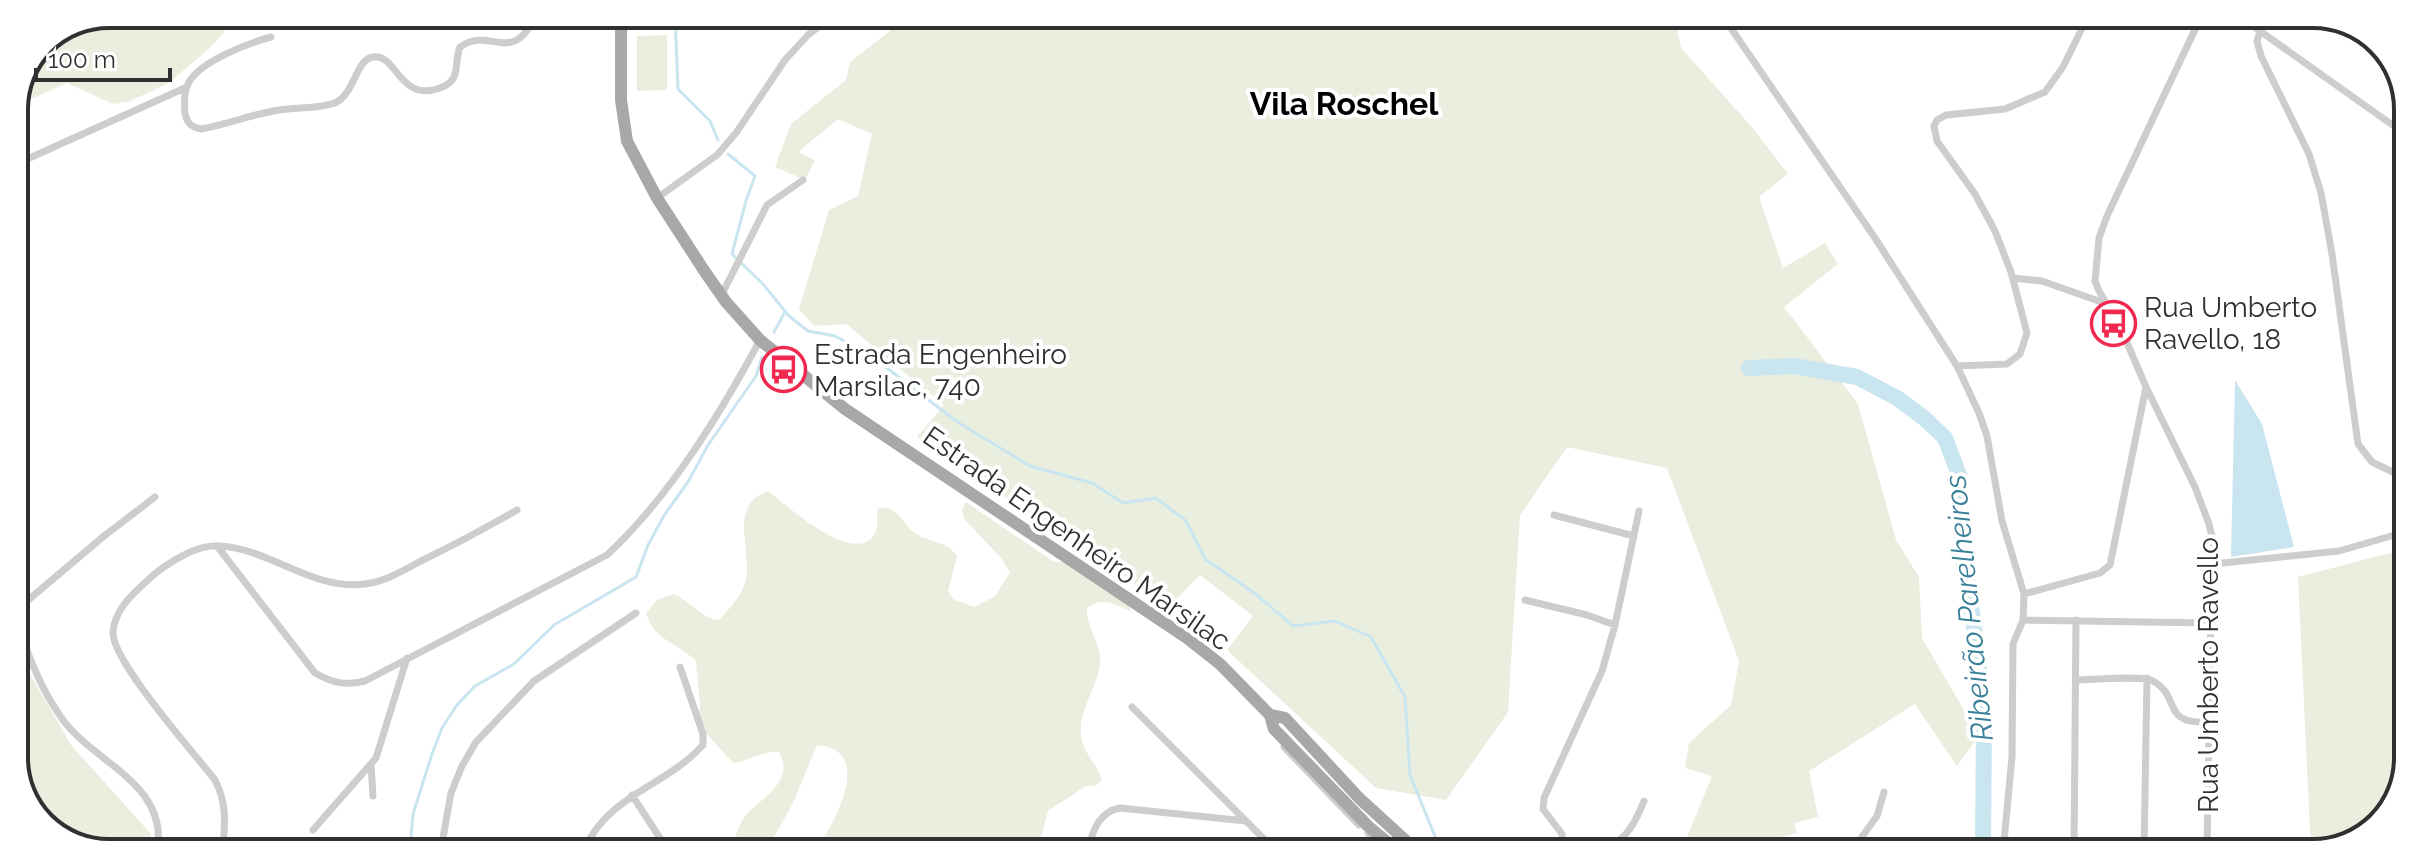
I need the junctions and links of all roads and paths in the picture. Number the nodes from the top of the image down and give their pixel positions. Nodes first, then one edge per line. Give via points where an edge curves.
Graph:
1 (529, 28) edge
2 (621, 28) edge
3 (817, 28) edge
4 (1731, 28) edge
5 (2082, 28) edge
6 (2196, 28) edge
7 (2256, 28) edge
8 (2260, 31) junction
9 (271, 37) dead end
10 (187, 87) junction
11 (2394, 126) edge
12 (28, 159) edge
13 (803, 180) dead end
14 (657, 198) junction
15 (2013, 278) junction
16 (721, 296) junction
17 (2107, 304) junction
18 (760, 340) junction
19 (1957, 366) junction
20 (2146, 387) junction
21 (2394, 473) edge
22 (155, 497) dead end
23 (517, 510) dead end
24 (1639, 511) dead end
25 (1554, 515) dead end
26 (2394, 535) edge
27 (1634, 536) junction
28 (217, 546) junction
29 (2213, 564) junction
30 (2024, 594) junction
31 (28, 600) edge
32 (1525, 600) dead end
33 (636, 613) dead end
34 (2023, 620) junction
35 (2076, 620) junction
36 (2210, 623) junction
37 (1615, 625) junction
38 (28, 652) edge
39 (407, 658) junction
40 (680, 667) dead end
41 (2147, 678) junction
42 (2076, 680) junction
43 (1132, 707) dead end
44 (1267, 711) junction
45 (2210, 722) junction
46 (371, 765) junction
47 (1884, 792) dead end
48 (632, 795) junction
49 (373, 796) dead end
50 (1644, 801) dead end
51 (1246, 821) junction
52 (313, 830) dead end
53 (158, 839) edge
54 (224, 839) edge
55 (443, 839) edge
56 (590, 839) edge
57 (661, 839) edge
58 (1092, 839) edge
59 (1264, 839) edge
60 (1374, 839) edge
61 (1384, 839) edge
62 (1400, 839) edge
63 (1563, 839) edge
64 (1619, 839) edge
65 (1860, 839) edge
66 (2004, 839) edge
67 (2074, 839) edge
68 (2144, 839) edge
69 (2207, 839) edge

1 - 10 street via 516,41 463,44 454,77 436,90 415,90 372,57 336,102 201,129 186,119
2 - 14 main road, Estrada Engenheiro Marsilac via 622,120 627,141
3 - 14 street via 785,60 727,145
4 - 19 street
5 - 15 street via 2045,92 2005,109 1946,115 1934,126 1937,141 1986,214
6 - 17 street, Rua Umberto Ravello via 2099,238 2095,281
7 - 8 street
8 - 11 street
8 - 21 street via 2261,56 2309,154 2321,193 2358,444 2372,462
9 - 10 street via 220,58
10 - 12 street
13 - 16 street via 767,205
14 - 16 main road, Estrada Engenheiro Marsilac
15 - 17 street via 2042,281
15 - 19 street via 2027,329 2020,354 2002,365
16 - 18 main road, Estrada Engenheiro Marsilac
17 - 20 street, Rua Umberto Ravello
18 - 39 street via 667,486 607,555
18 - 44 main road, Estrada Engenheiro Marsilac via 845,409 1187,638
19 - 30 street via 1987,436 2002,521
20 - 29 street, Rua Umberto Ravello via 2195,487 2209,524
20 - 30 street via 2110,565 2100,573
22 - 31 street
23 - 28 street via 369,584 326,582
24 - 27 street
25 - 27 street
26 - 29 street via 2339,551
27 - 37 street
28 - 39 street via 302,659 330,682 365,681
28 - 54 street via 184,556 154,575 127,599 113,632 126,666 215,780 226,810
29 - 36 street, Rua Umberto Ravello
30 - 34 street
32 - 37 street
33 - 55 street via 534,681 482,735 456,780
34 - 35 street
34 - 66 street via 2013,644 2012,757
35 - 36 street
35 - 42 street
36 - 45 street, Rua Umberto Ravello
37 - 63 street via 1596,686 1544,798 1545,813
38 - 53 street via 64,721 145,793 159,825
39 - 46 street via 381,748
40 - 48 street via 703,745
41 - 42 street
41 - 45 street via 2161,687 2181,719
41 - 68 street
42 - 67 street
43 - 51 street
44 - 60 street via 1274,736
44 - 61 main road, Estrada Engenheiro Marsilac via 1274,729
44 - 62 main road, Estrada Engenheiro Marsilac via 1285,718
45 - 69 street, Rua Umberto Ravello
46 - 49 street
46 - 52 street
47 - 65 street via 1877,816
48 - 56 street via 607,815
48 - 57 street
50 - 64 street
51 - 58 street via 1120,808 1106,813
51 - 59 street

